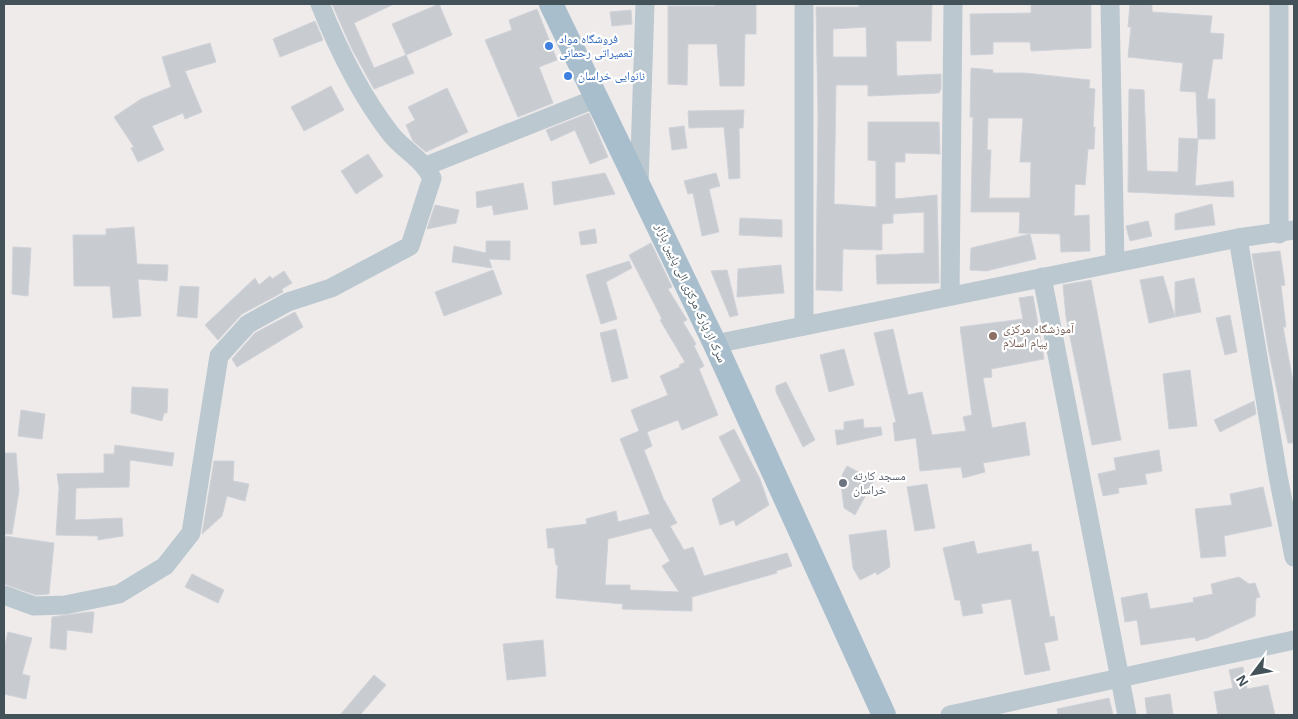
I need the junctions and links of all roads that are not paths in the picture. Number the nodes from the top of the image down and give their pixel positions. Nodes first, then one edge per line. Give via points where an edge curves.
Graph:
1 (320, 4) edge
2 (552, 4) edge
3 (645, 4) edge
4 (804, 4) edge
5 (953, 4) edge
6 (1110, 4) edge
7 (1279, 4) edge
8 (597, 98) junction
9 (426, 166) junction
10 (640, 186) junction
11 (1287, 232) edge
12 (1238, 238) junction
13 (1115, 262) junction
14 (1042, 277) junction
15 (950, 296) junction
16 (804, 326) junction
17 (715, 344) junction
18 (1294, 557) edge
19 (4, 595) edge
20 (1294, 640) edge
21 (1119, 678) junction
22 (884, 715) edge
23 (950, 715) edge
24 (1127, 715) edge

1 - 9 street via 341,54 391,134
2 - 8 main road, سرک از پارک مرکزی الی پایین بازار
3 - 10 street
4 - 16 street
5 - 15 street
6 - 13 street
7 - 11 street
8 - 9 street
8 - 10 main road, سرک از پارک مرکزی الی پایین بازار
9 - 19 street via 432,178 410,246 331,288 288,302 248,324 219,356 192,533 165,566 119,594 65,605 34,606
10 - 17 main road, سرک از پارک مرکزی الی پایین بازار
11 - 12 street
12 - 13 street
12 - 18 street
13 - 14 street
14 - 15 street
14 - 21 street
15 - 16 street
16 - 17 street
17 - 22 main road, سرک از پارک مرکزی الی پایین بازار
20 - 21 street
21 - 23 street
21 - 24 street

